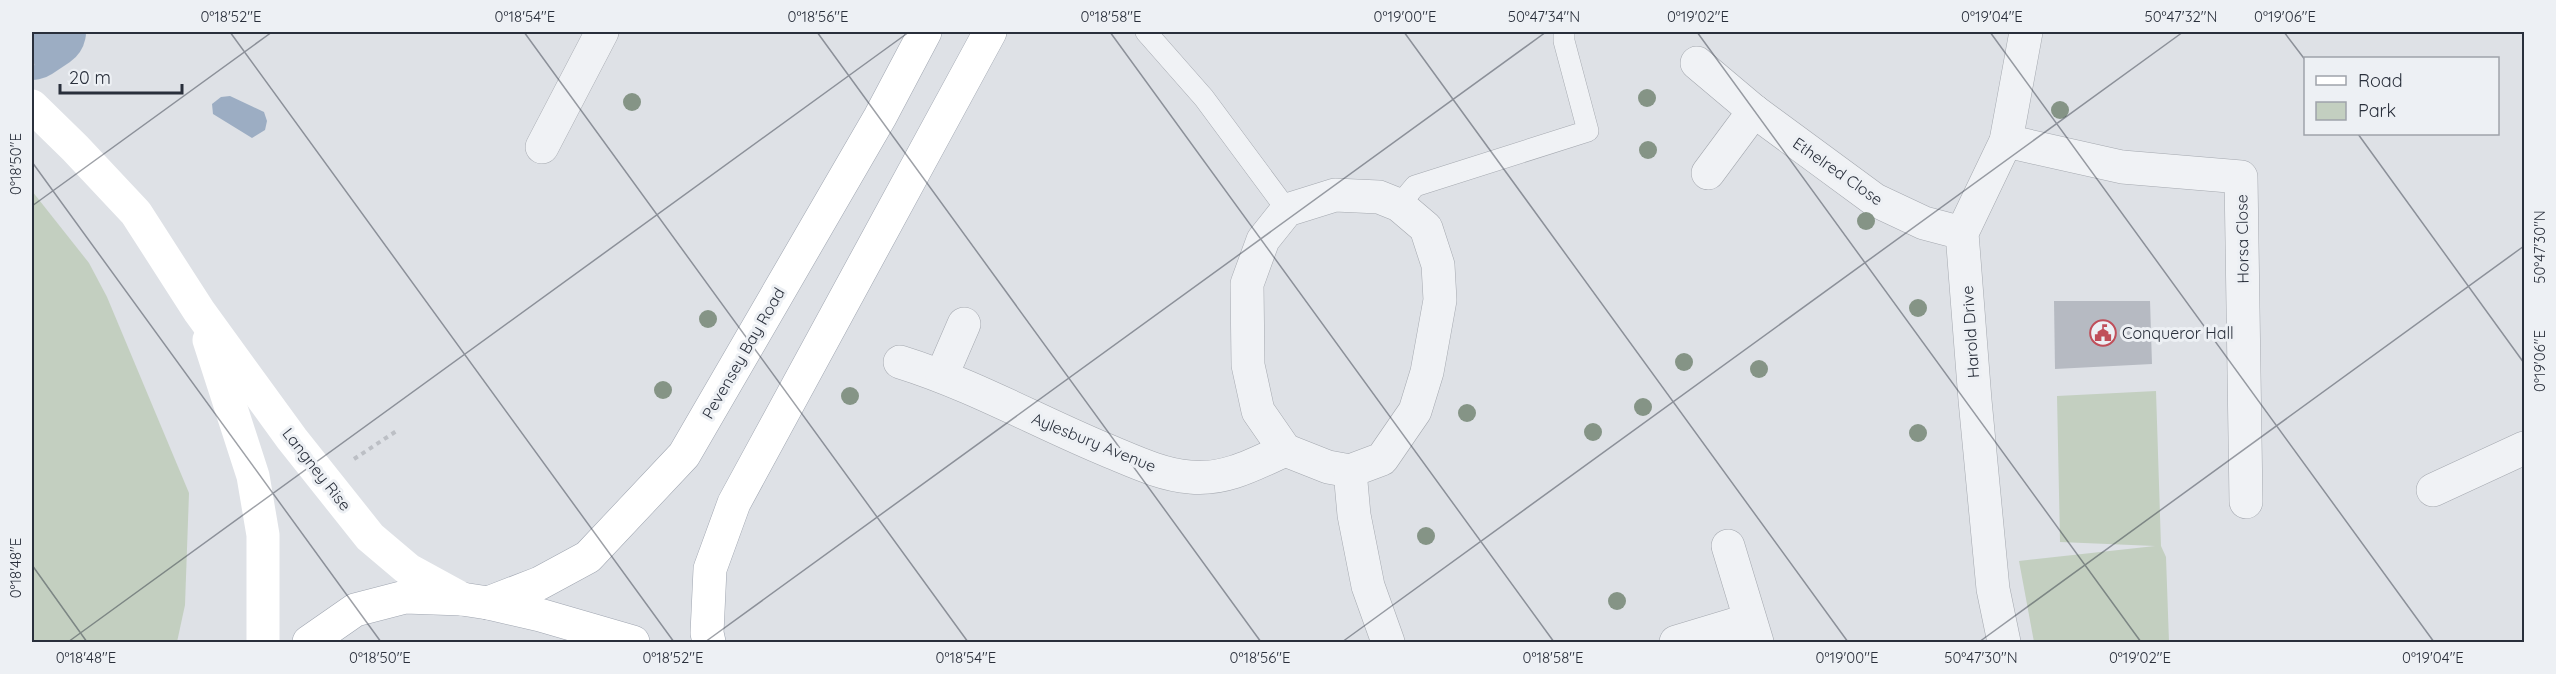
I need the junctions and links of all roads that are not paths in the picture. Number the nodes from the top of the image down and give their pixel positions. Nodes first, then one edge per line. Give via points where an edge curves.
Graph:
1 (603, 32) edge
2 (925, 32) edge
3 (990, 32) edge
4 (1146, 32) edge
5 (1564, 32) edge
6 (2026, 32) edge
7 (1697, 63) dead end
8 (32, 106) edge
9 (1754, 111) junction
10 (2006, 141) junction
11 (542, 147) dead end
12 (1708, 173) dead end
13 (1399, 205) junction
14 (1287, 210) junction
15 (1962, 233) junction
16 (199, 310) junction
17 (964, 324) dead end
18 (900, 362) dead end
19 (942, 375) junction
20 (2524, 448) edge
21 (1285, 450) junction
22 (1350, 471) junction
23 (2433, 490) dead end
24 (2246, 502) dead end
25 (1728, 546) dead end
26 (475, 601) junction
27 (1753, 631) edge
28 (263, 642) edge
29 (309, 642) edge
30 (633, 642) edge
31 (709, 642) edge
32 (1388, 642) edge
33 (1676, 642) edge
34 (2004, 642) edge

1 - 11 street
2 - 26 main road, Pevensey Bay Road via 684,455 588,557 540,583
3 - 31 main road via 734,503 710,569
4 - 14 lane via 1204,98
5 - 13 lane via 1588,132 1415,186
6 - 10 street
7 - 9 street, Ethelred Close
8 - 16 main road, Langney Rise via 136,213
9 - 12 street
9 - 15 street, Ethelred Close via 1875,200 1924,223
10 - 15 street
10 - 24 street, Horsa Close via 2122,168 2241,177
13 - 14 street via 1379,197 1335,195
13 - 22 street via 1426,228 1438,265 1440,300 1427,372 1415,411 1382,459
14 - 21 street via 1263,240 1247,284 1248,365 1258,411
15 - 34 street, Harold Drive via 1994,589
16 - 26 main road, Langney Rise via 370,537 409,570
16 - 28 main road, Langney Rise via 253,476 263,535
17 - 19 street
18 - 19 street, Aylesbury Avenue
19 - 21 street, Aylesbury Avenue via 1077,438 1139,463 1190,477 1232,474
20 - 23 street
21 - 22 street
22 - 32 street via 1368,586
25 - 27 street
26 - 29 main road via 405,597 355,610
26 - 30 main road
27 - 33 street

